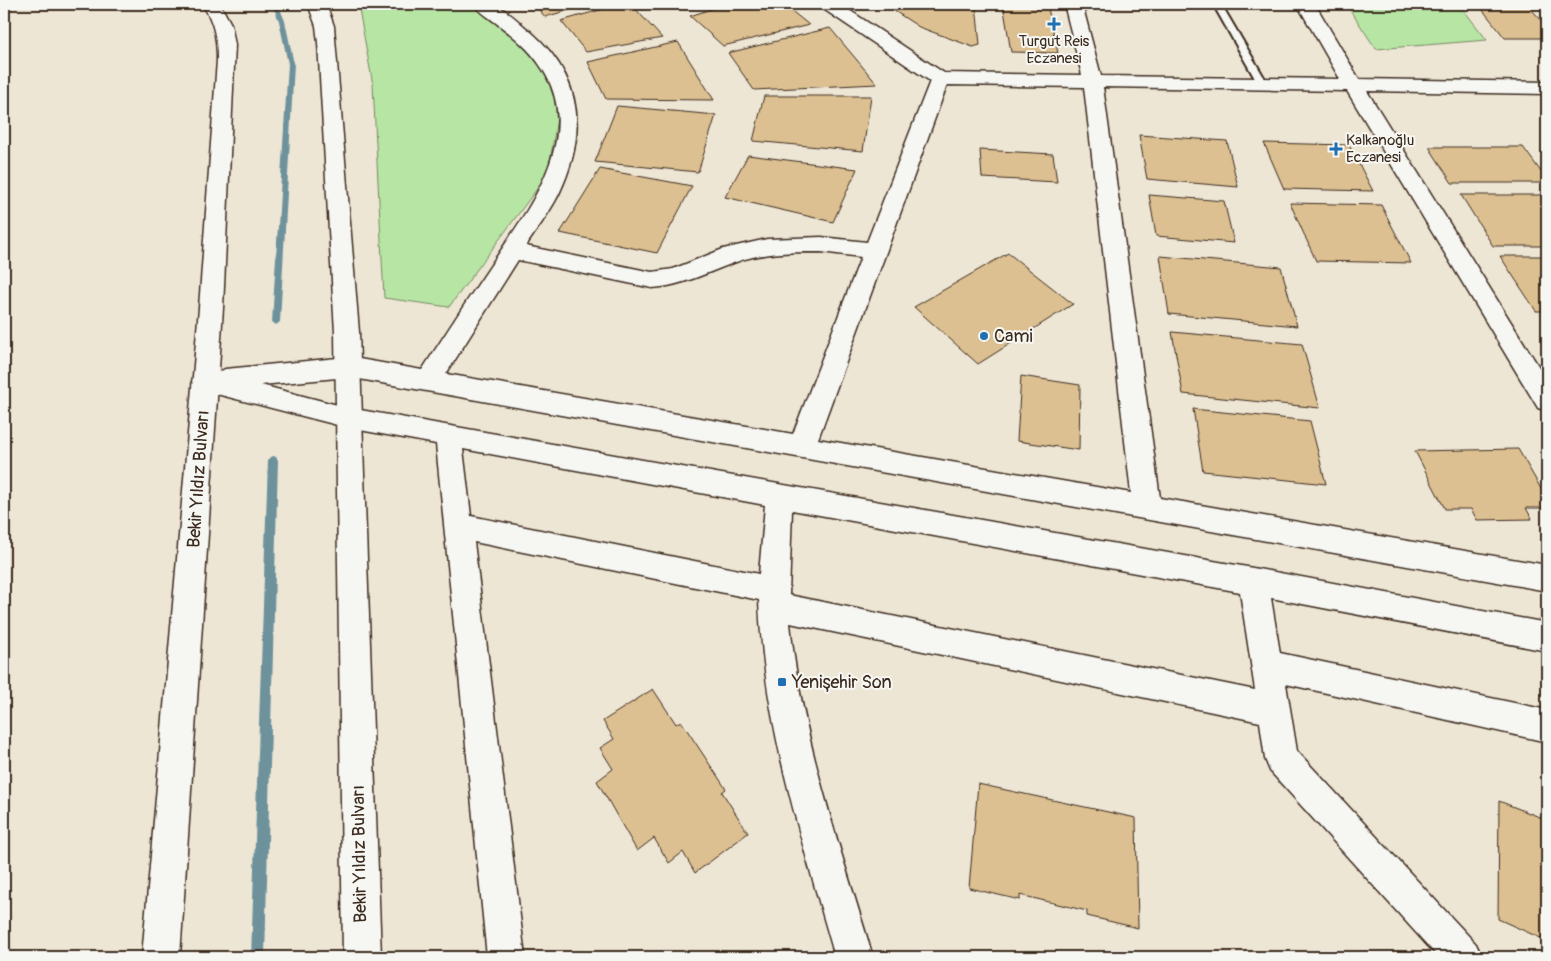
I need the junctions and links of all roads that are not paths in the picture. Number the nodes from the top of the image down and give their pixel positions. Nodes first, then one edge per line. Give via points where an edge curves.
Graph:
1 (211, 4) edge
2 (317, 4) edge
3 (483, 4) edge
4 (828, 4) edge
5 (1073, 4) edge
6 (1217, 4) edge
7 (1306, 4) edge
8 (940, 79) junction
9 (1093, 81) junction
10 (1262, 84) junction
11 (1353, 85) junction
12 (1547, 88) edge
13 (512, 251) junction
14 (875, 251) junction
15 (348, 367) junction
16 (205, 381) junction
17 (428, 382) junction
18 (1547, 401) edge
19 (349, 418) junction
20 (448, 435) junction
21 (801, 447) junction
22 (780, 495) junction
23 (1147, 508) junction
24 (458, 526) junction
25 (1547, 578) edge
26 (1253, 581) junction
27 (774, 598) junction
28 (1547, 637) edge
29 (1266, 665) junction
30 (1273, 709) junction
31 (1547, 726) edge
32 (161, 957) edge
33 (362, 957) edge
34 (506, 957) edge
35 (854, 957) edge
36 (1463, 957) edge

1 - 16 street, Bekir Yıldız Bulvarı via 220,19 226,45
2 - 15 street, Bekir Yıldız Bulvarı via 327,43
3 - 13 street via 518,30 543,56 560,85 568,118 564,156 558,176
4 - 8 street
5 - 9 street
6 - 10 lane
7 - 11 street
8 - 9 street
8 - 14 street
9 - 10 street
9 - 23 street
10 - 11 street
11 - 12 street
11 - 18 street
13 - 14 street via 652,280 674,278 730,256 776,246 830,244
13 - 17 street
14 - 21 street
15 - 16 street
15 - 17 street
15 - 19 street, Bekir Yıldız Bulvarı
16 - 19 street
16 - 32 street, Bekir Yıldız Bulvarı
17 - 21 street
19 - 20 street
19 - 33 street, Bekir Yıldız Bulvarı
20 - 22 street
20 - 24 street
21 - 23 street
22 - 26 street
22 - 27 street via 775,537
23 - 25 street
24 - 27 street
24 - 34 street
26 - 28 street
26 - 29 street
27 - 30 street
27 - 35 street via 782,682 795,745
29 - 30 street
29 - 31 street
30 - 36 street via 1282,759

